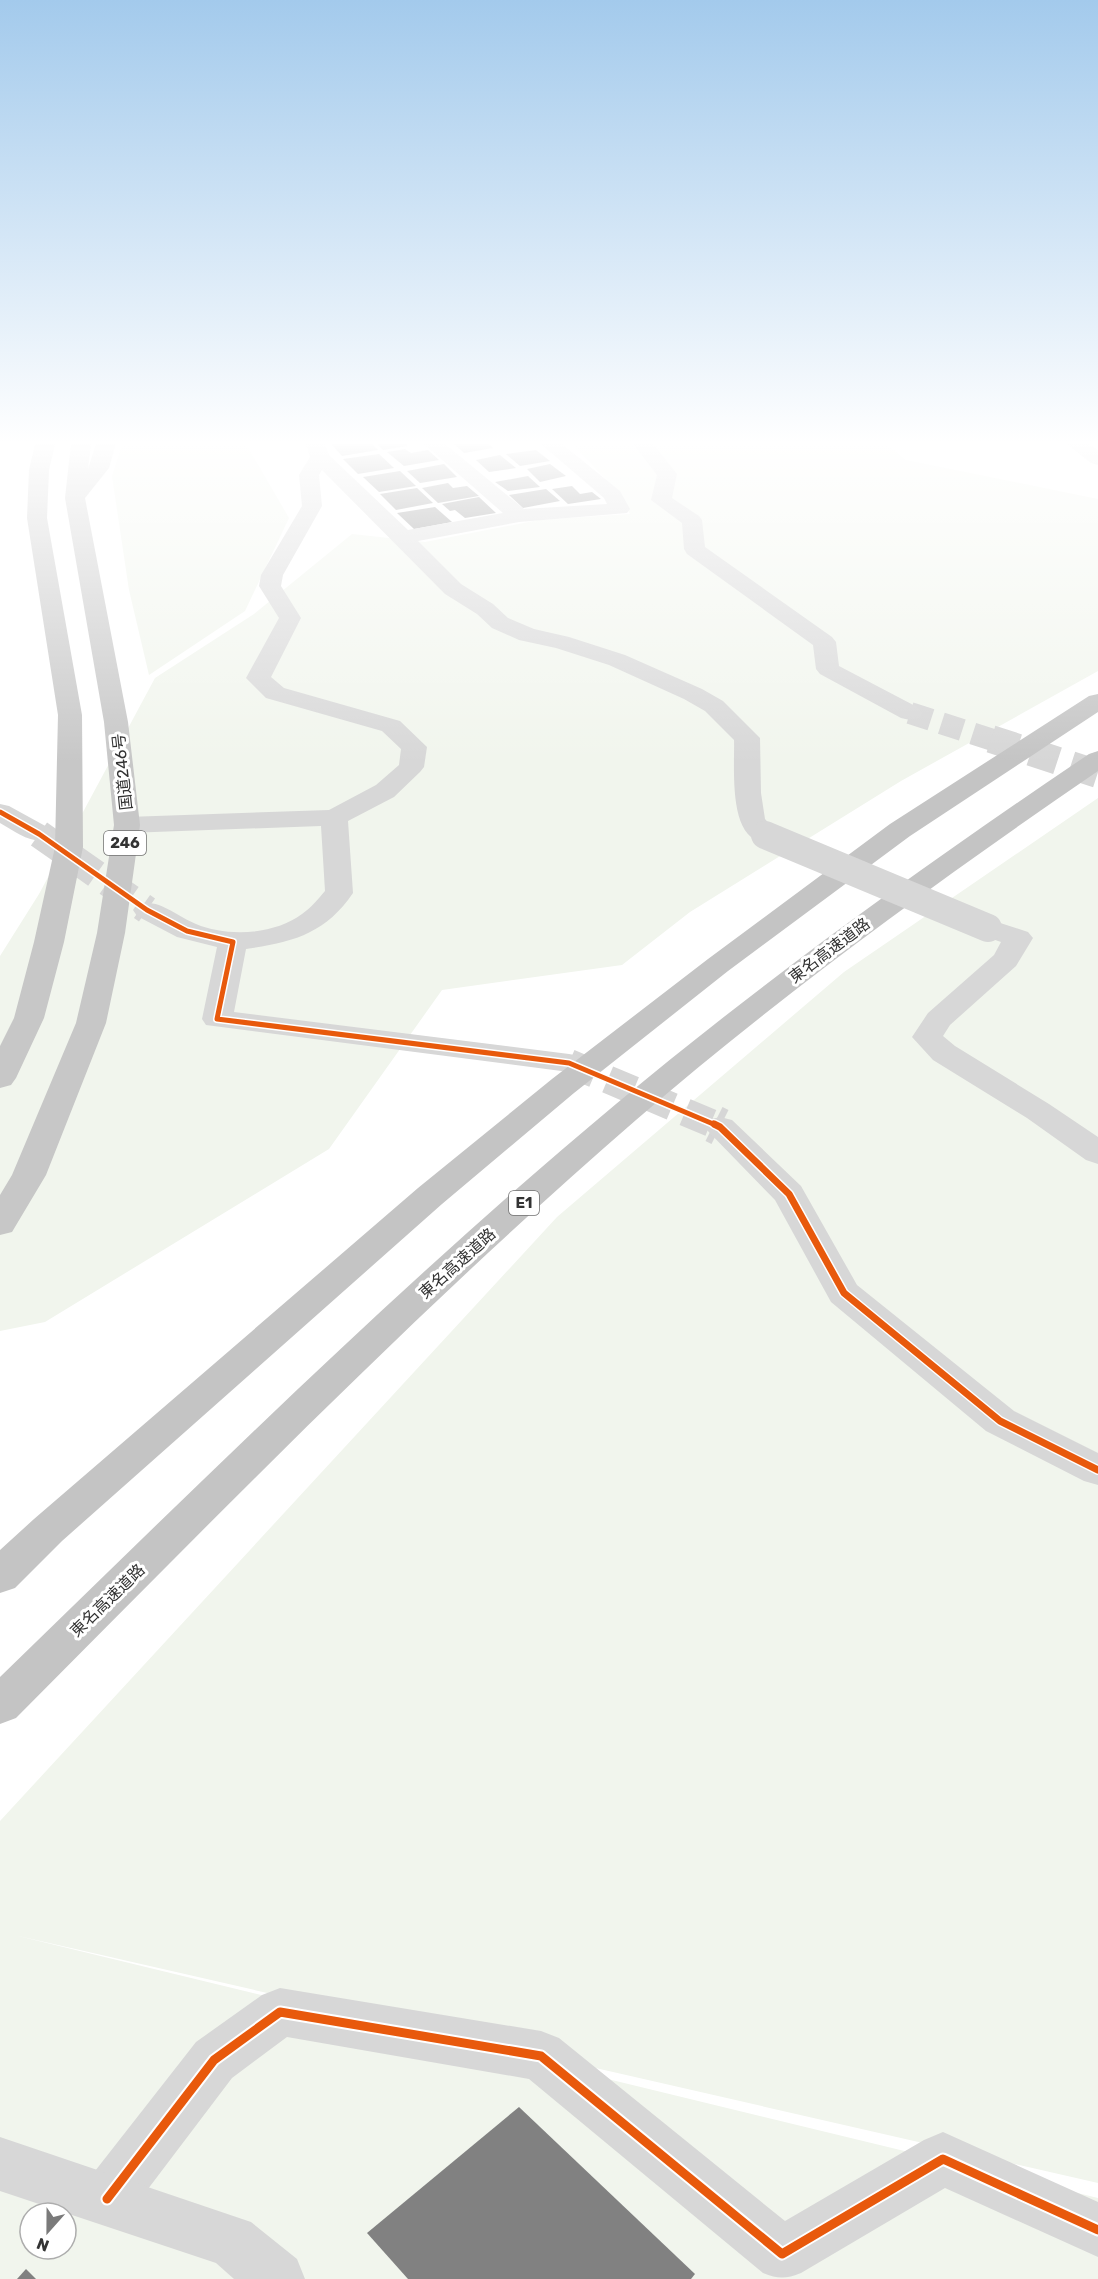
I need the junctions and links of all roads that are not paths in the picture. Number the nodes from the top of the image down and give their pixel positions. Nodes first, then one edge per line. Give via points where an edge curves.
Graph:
1 (42, 550) edge
2 (85, 550) edge
3 (286, 550) edge
4 (416, 550) edge
5 (697, 550) edge
6 (1098, 701) edge
7 (910, 713) tunnel mouth
8 (1098, 759) edge
9 (0, 812) edge
10 (334, 818) junction
11 (127, 825) junction
12 (39, 834) tunnel mouth
13 (147, 910) tunnel mouth
14 (233, 942) junction
15 (569, 1063) tunnel mouth
16 (0, 1078) edge
17 (720, 1127) tunnel mouth
18 (1098, 1153) edge
19 (0, 1224) edge
20 (1098, 1470) edge
21 (0, 1576) edge
22 (0, 1705) edge
23 (0, 2164) edge
24 (107, 2199) junction
25 (1098, 2230) edge
26 (277, 2279) edge

1 - 16 highway via 70,715 69,847 29,1018
2 - 11 highway, 国道246号 / 246 via 116,722
3 - 10 street via 270,586 290,618 258,678 275,693 390,726 414,747 411,767 386,791
4 - 18 street, bridge via 453,589 500,623 527,635 617,660 714,706 747,738 752,821 765,835 1018,938 1006,960 939,1019 927,1037 944,1053
5 - 7 street via 824,642 828,669
6 - 21 highway via 900,831 563,1086 430,1196
8 - 22 highway, 東名高速道路 / E1 via 961,852 795,974 625,1113 403,1311
9 - 12 street
10 - 11 street
10 - 14 street via 339,893 312,921 282,935
11 - 19 highway, 国道246号 / 246 via 111,933 92,1023 30,1175
13 - 14 street via 188,931
14 - 15 street via 217,1019
17 - 20 street via 789,1194 844,1293 1000,1421
23 - 24 street
24 - 25 street via 214,2060 280,2012 541,2056 782,2254 943,2158
24 - 26 street via 232,2241

